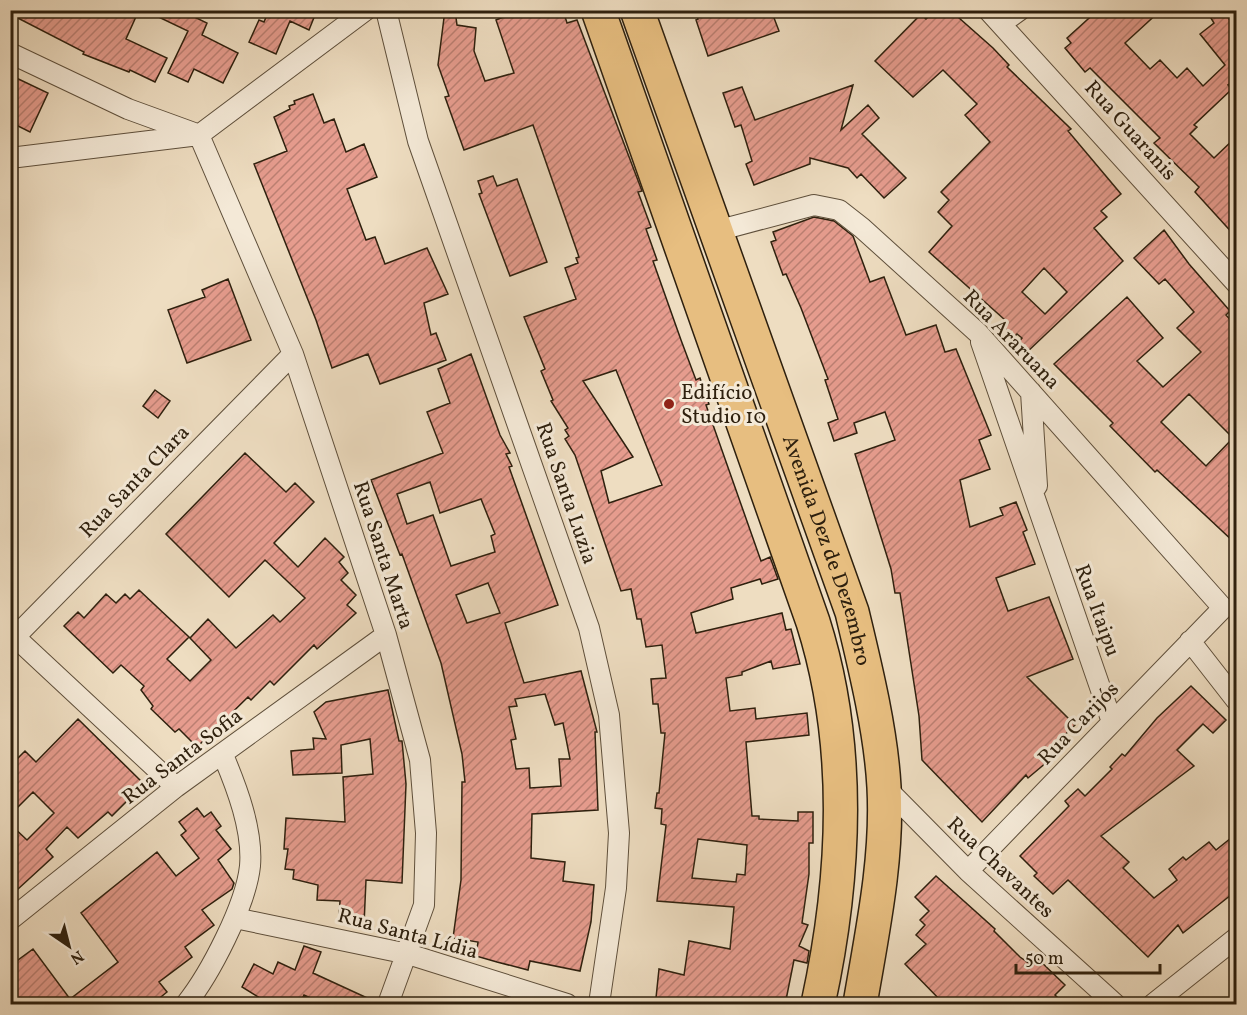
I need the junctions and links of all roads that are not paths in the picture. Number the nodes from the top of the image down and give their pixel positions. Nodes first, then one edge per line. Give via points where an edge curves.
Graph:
1 (366, 10) edge
2 (386, 10) edge
3 (598, 10) edge
4 (638, 10) edge
5 (1020, 10) edge
6 (995, 17) edge
7 (10, 53) edge
8 (199, 135) junction
9 (10, 158) edge
10 (716, 231) junction
11 (1236, 283) edge
12 (978, 333) junction
13 (293, 354) junction
14 (1030, 392) junction
15 (1038, 513) junction
16 (1223, 608) joint
17 (386, 635) junction
18 (13, 639) edge
19 (1190, 641) junction
20 (1236, 699) edge
21 (1113, 722) junction
22 (223, 755) junction
23 (884, 786) junction
24 (176, 788) junction
25 (968, 871) junction
26 (235, 918) junction
27 (10, 920) edge
28 (1236, 938) edge
29 (408, 954) junction
30 (186, 1005) edge
31 (388, 1005) edge
32 (567, 1005) edge
33 (599, 1005) edge
34 (818, 1005) edge
35 (860, 1005) edge
36 (1115, 1005) edge
37 (1153, 1005) edge

1 - 8 street
2 - 33 street, Rua Santa Luzia via 418,141 589,628 609,715 619,833 616,888
3 - 34 highway, Avenida Dez de Dezembro via 813,622 825,668 840,788 834,917
4 - 10 highway, Avenida Dez de Dezembro
5 - 6 street
6 - 11 street, Rua Guaranis
7 - 8 street via 128,109
8 - 9 street
8 - 13 street, Rua Santa Marta
10 - 12 street, Rua Araruana via 814,205 838,210
10 - 23 highway, Avenida Dez de Dezembro via 852,612 867,676
12 - 14 street, Rua Araruana
12 - 15 street, Rua Itaipu
13 - 17 street, Rua Santa Marta
13 - 18 street, Rua Santa Clara
14 - 15 street, Rua Itaipu
14 - 16 street, Rua Araruana
15 - 21 street, Rua Itaipu
16 - 19 street, Rua Carijós
17 - 22 street, Rua Santa Sofia
17 - 29 street, Rua Santa Marta via 420,760 426,833 424,904
18 - 24 street
19 - 20 street
19 - 21 street, Rua Carijós
21 - 25 street, Rua Carijós
22 - 24 street, Rua Santa Sofia
22 - 26 street via 245,816 250,867
23 - 25 street, Rua Chavantes
23 - 35 highway, Avenida Dez de Dezembro via 881,864
24 - 27 street, Rua Santa Sofia
25 - 36 street, Rua Chavantes
26 - 29 street, Rua Santa Lídia
26 - 30 street via 198,990
28 - 37 street
29 - 31 street, Rua Santa Marta
29 - 32 street, Rua Santa Lídia

